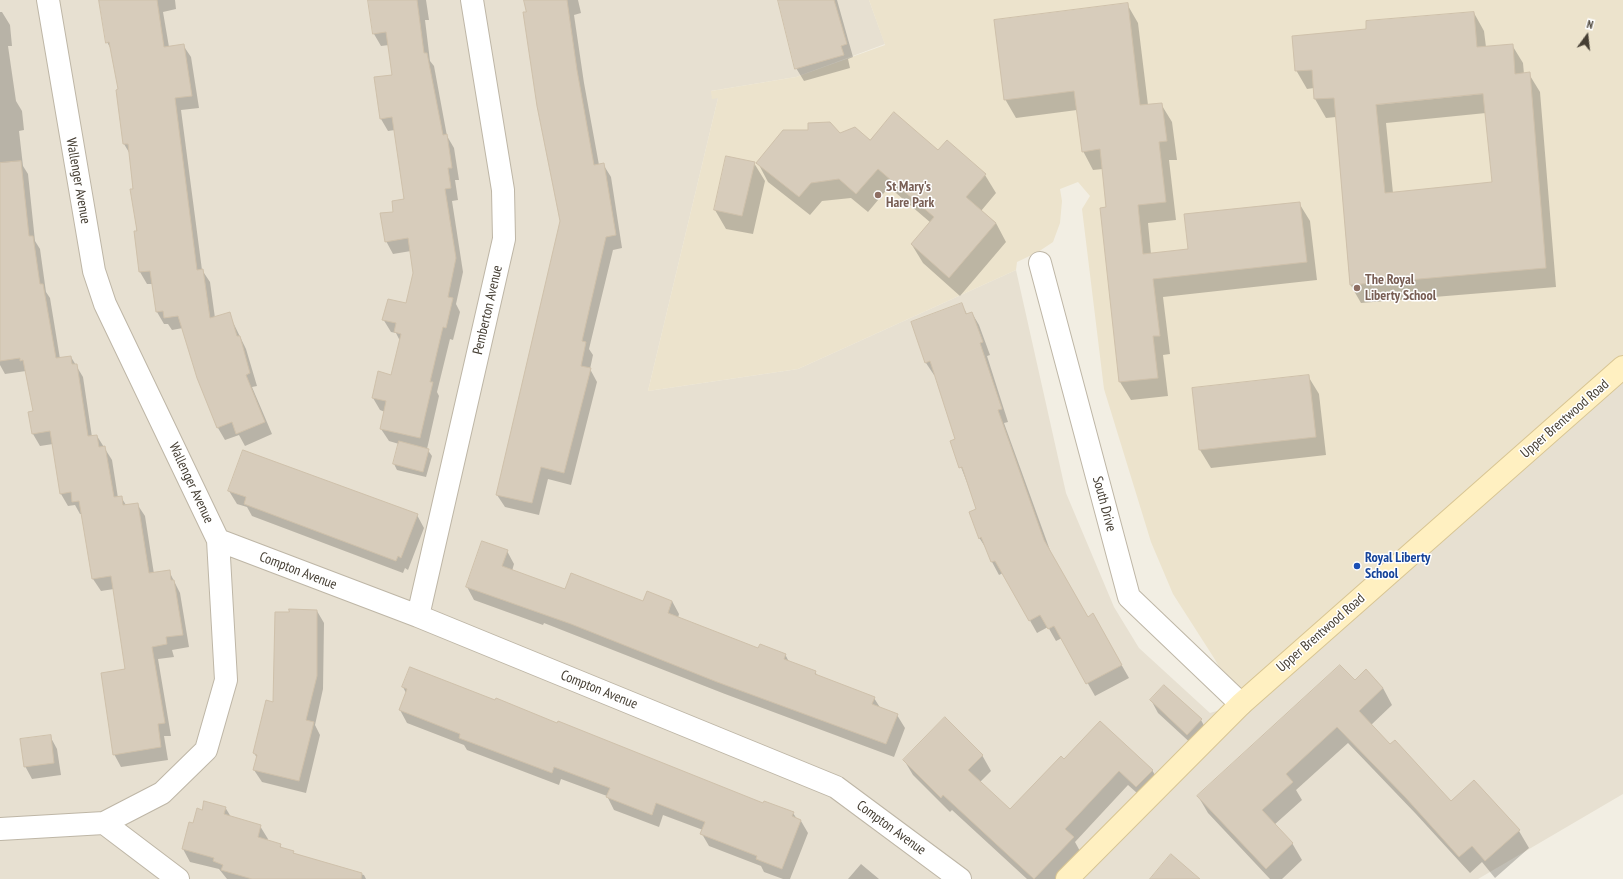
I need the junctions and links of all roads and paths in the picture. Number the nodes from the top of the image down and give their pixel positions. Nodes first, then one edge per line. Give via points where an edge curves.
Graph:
1 (48, 0) edge
2 (472, 0) edge
3 (1040, 262) dead end
4 (1623, 367) edge
5 (218, 540) junction
6 (418, 616) junction
7 (1241, 704) junction
8 (104, 823) junction
9 (0, 829) edge
10 (178, 879) edge
11 (960, 879) edge
12 (1067, 879) edge

1 - 5 street, Wallenger Avenue via 94,270 105,304
2 - 6 street, Pemberton Avenue via 503,190 504,239
3 - 7 street, South Drive via 1129,597
4 - 7 street, Upper Brentwood Road
5 - 6 street, Compton Avenue
5 - 8 street, Wallenger Avenue via 226,680 206,750 162,793
6 - 11 street, Compton Avenue via 836,787
7 - 12 street, Upper Brentwood Road
8 - 9 street, Wallenger Avenue
8 - 10 street

